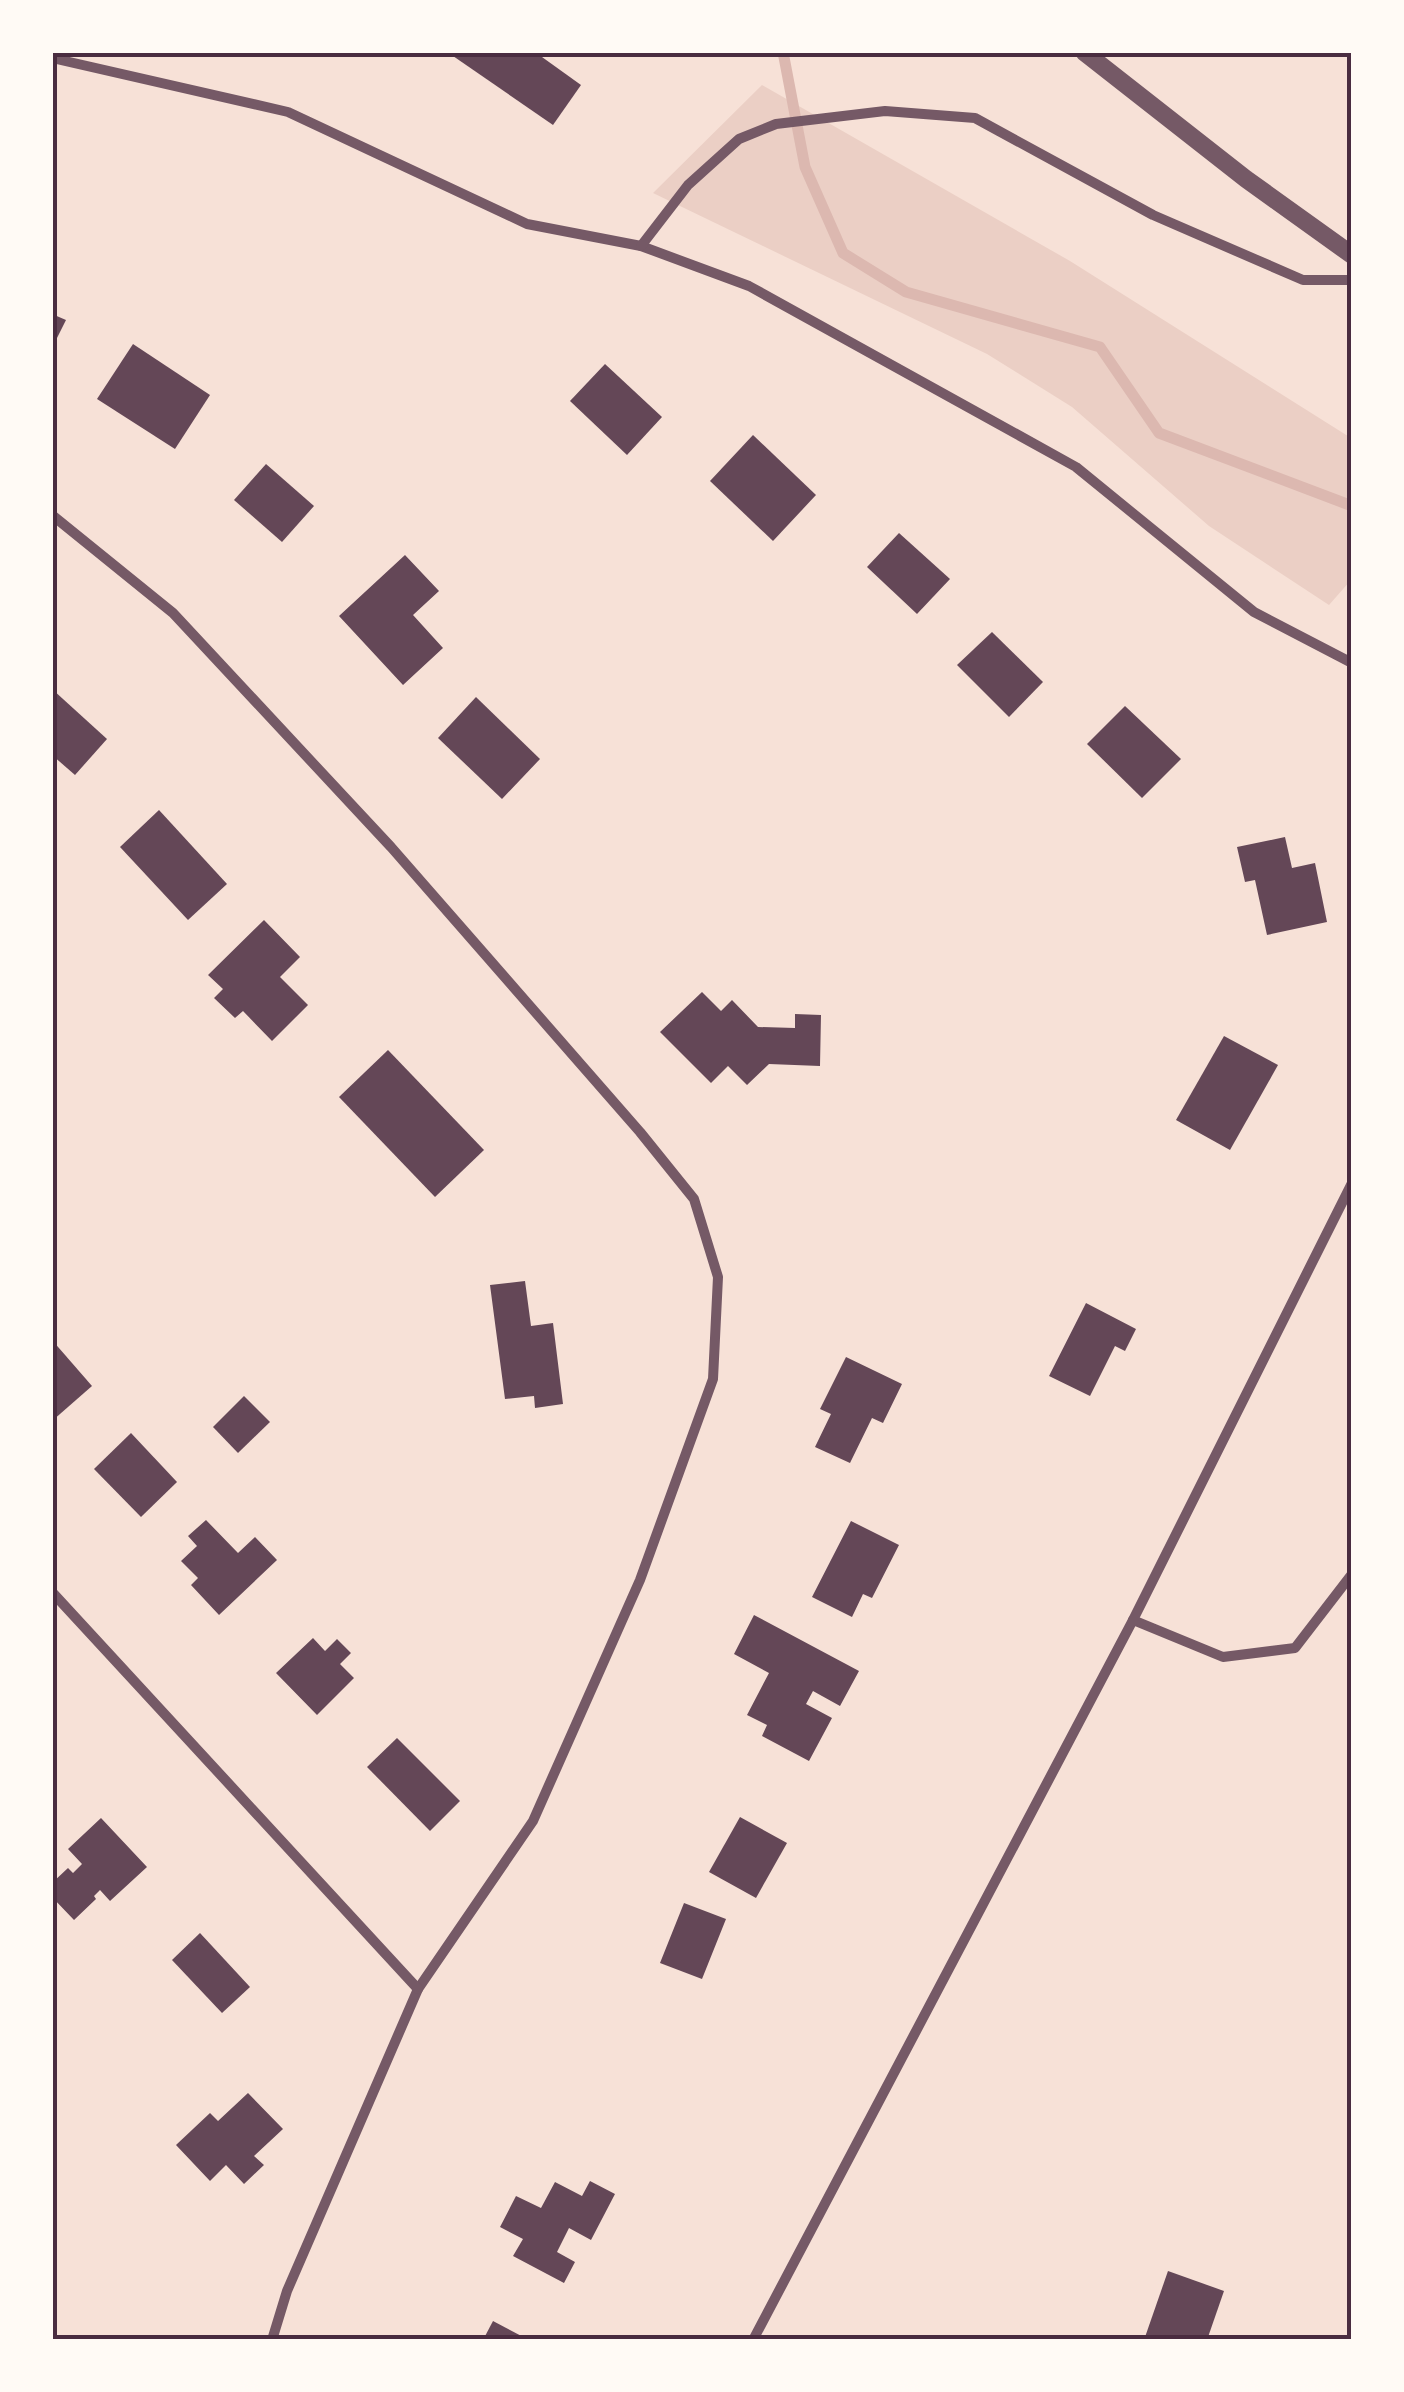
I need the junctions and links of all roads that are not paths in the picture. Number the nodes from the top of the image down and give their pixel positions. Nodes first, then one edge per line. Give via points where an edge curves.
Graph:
1 (1084, 52) edge
2 (52, 58) edge
3 (640, 246) junction
4 (1352, 254) edge
5 (1352, 280) edge
6 (52, 516) edge
7 (1352, 663) edge
8 (1352, 1183) edge
9 (1352, 1574) edge
10 (52, 1592) edge
11 (1134, 1620) junction
12 (418, 1989) junction
13 (272, 2340) edge
14 (754, 2340) edge

1 - 4 street
2 - 3 street via 288,112 527,224
3 - 5 street via 688,185 739,138 776,124 885,111 976,118 1186,230 1303,280
3 - 7 street via 749,286 1076,467 1254,612
6 - 12 street via 173,613 391,847 694,1200 718,1277 713,1379 640,1580 533,1821
8 - 11 street
9 - 11 street via 1295,1648 1223,1657
10 - 12 street
11 - 14 street
12 - 13 street

